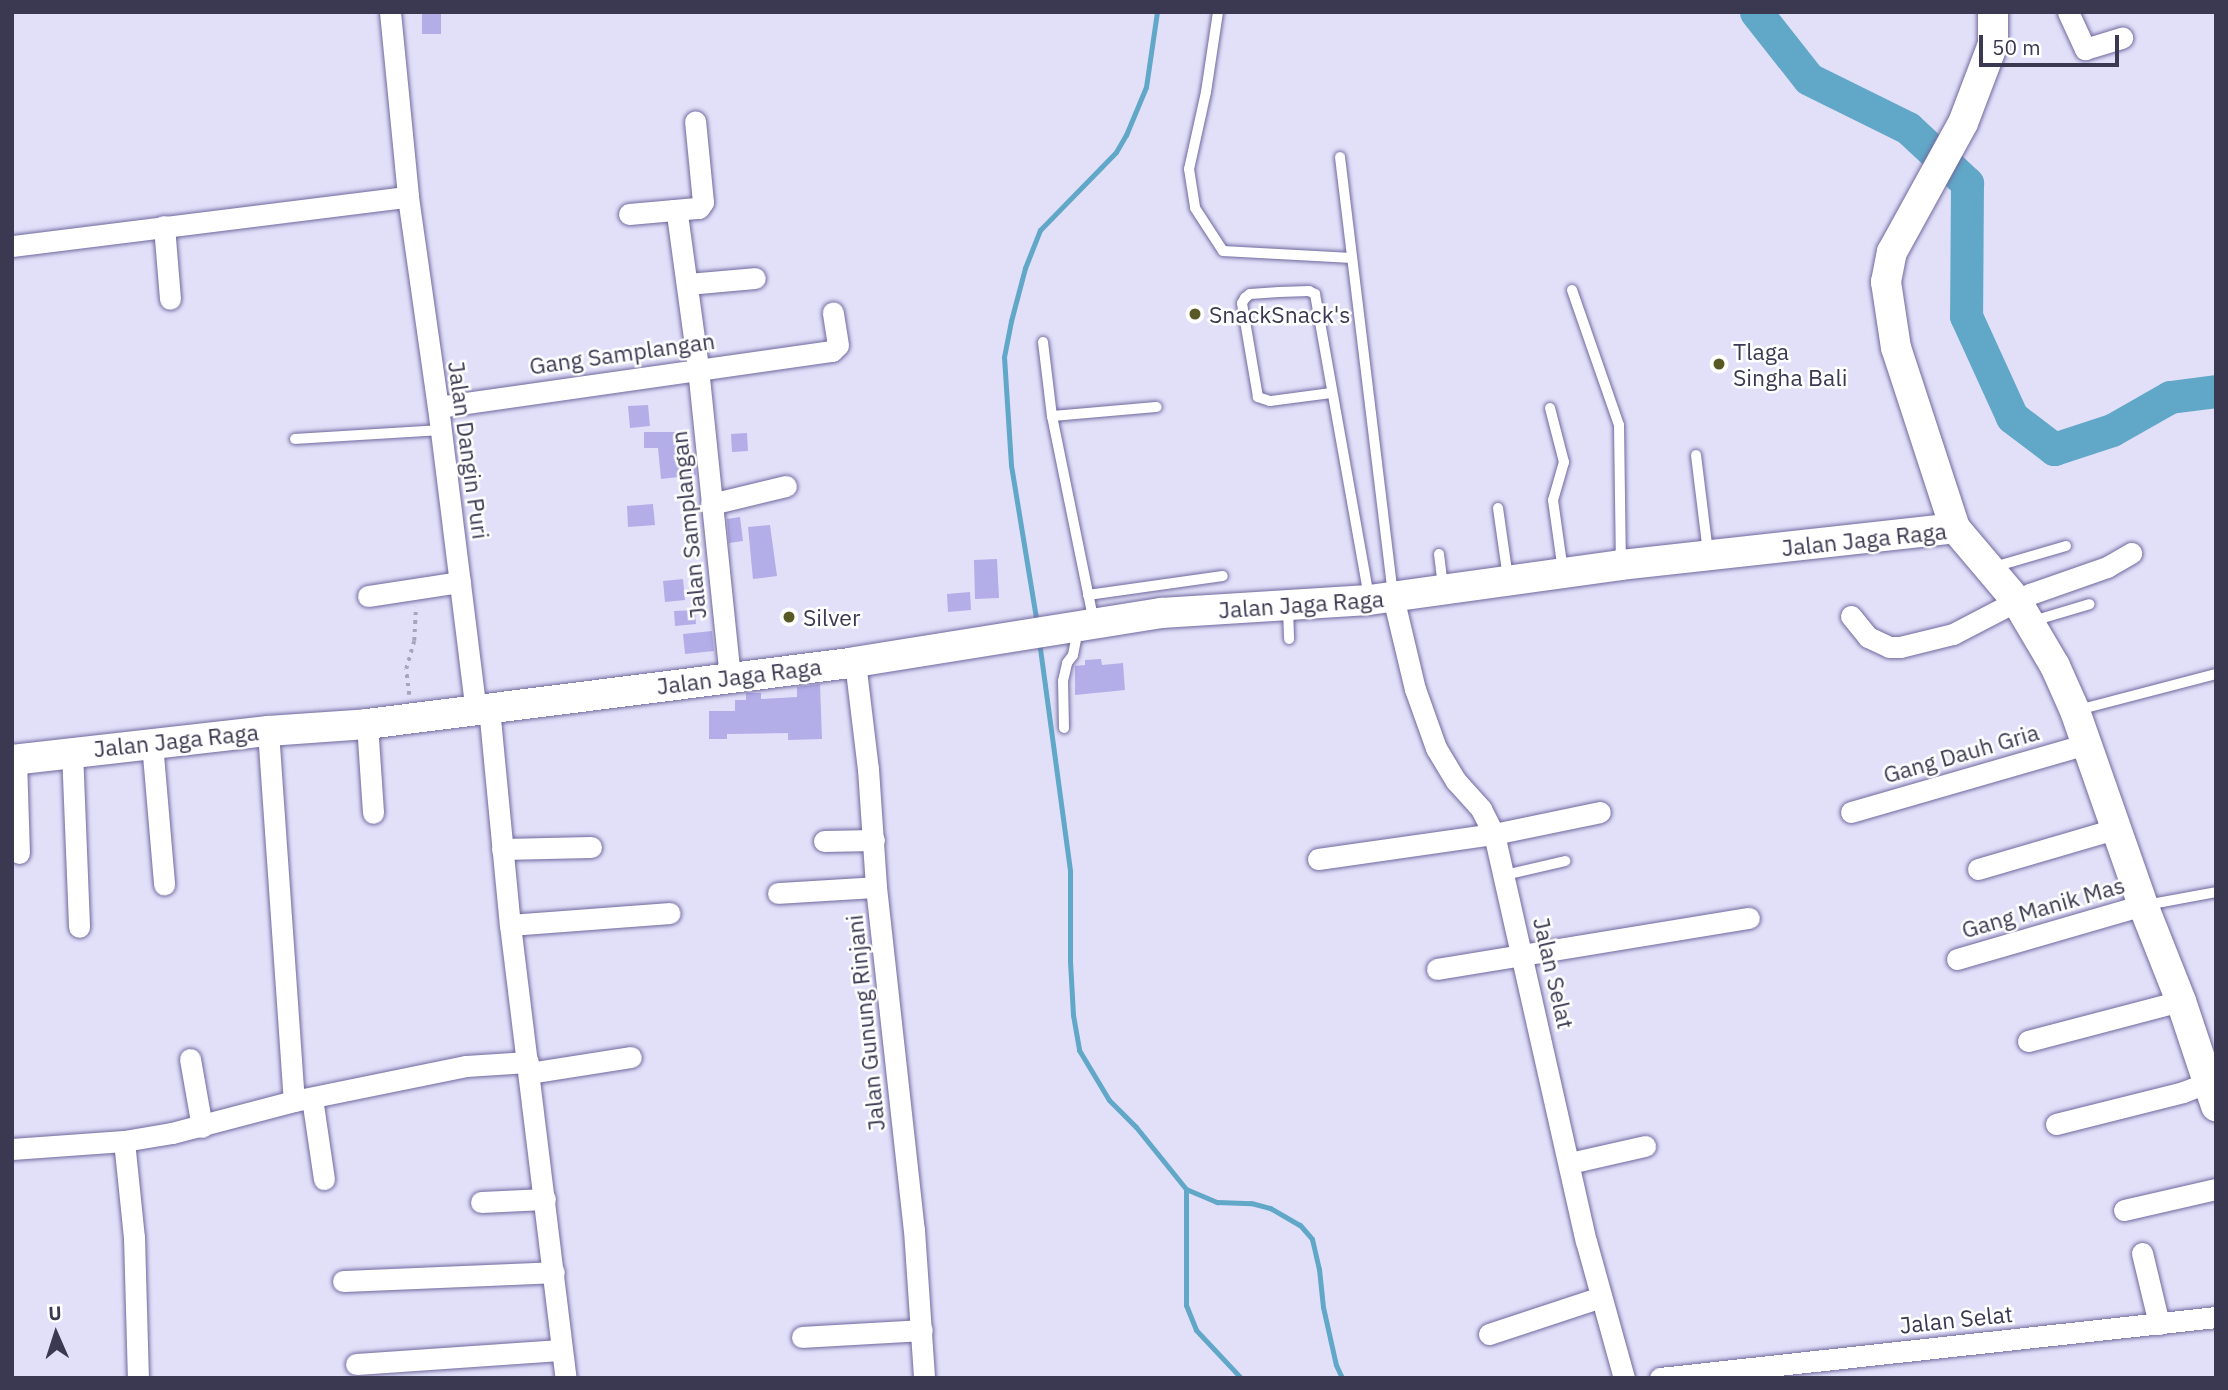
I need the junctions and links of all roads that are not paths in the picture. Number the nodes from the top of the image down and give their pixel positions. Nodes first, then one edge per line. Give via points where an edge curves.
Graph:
1 (390, 12) edge
2 (1218, 12) edge
3 (1993, 12) edge
4 (2068, 12) edge
5 (2122, 38) dead end
6 (695, 121) dead end
7 (1340, 157) dead end
8 (408, 197) junction
9 (674, 209) junction
10 (629, 214) dead end
11 (164, 226) junction
12 (12, 246) edge
13 (1352, 258) junction
14 (755, 278) dead end
15 (687, 284) junction
16 (1572, 290) dead end
17 (170, 299) dead end
18 (833, 312) dead end
19 (1043, 342) dead end
20 (698, 368) junction
21 (1331, 393) junction
22 (438, 407) junction
23 (1157, 407) dead end
24 (1550, 408) dead end
25 (1052, 416) junction
26 (441, 430) junction
27 (296, 439) dead end
28 (1696, 455) dead end
29 (786, 486) dead end
30 (711, 504) junction
31 (1498, 508) dead end
32 (1955, 528) junction
33 (2066, 546) dead end
34 (2131, 553) dead end
35 (1439, 554) dead end
36 (1709, 556) junction
37 (1621, 565) junction
38 (1991, 568) junction
39 (1563, 573) junction
40 (1223, 576) dead end
41 (1508, 581) junction
42 (460, 582) junction
43 (1443, 589) junction
44 (368, 596) dead end
45 (1381, 598) junction
46 (2090, 604) dead end
47 (1288, 605) junction
48 (2023, 611) junction
49 (1851, 616) dead end
50 (1082, 617) junction
51 (1289, 639) dead end
52 (855, 662) junction
53 (2216, 674) edge
54 (730, 676) junction
55 (482, 709) junction
56 (2075, 711) junction
57 (367, 724) junction
58 (1064, 728) dead end
59 (268, 731) junction
60 (152, 743) junction
61 (2087, 744) junction
62 (72, 751) junction
63 (14, 760) edge
64 (1600, 812) dead end
65 (1851, 812) dead end
66 (373, 813) dead end
67 (2118, 828) junction
68 (1494, 834) junction
69 (874, 840) junction
70 (824, 841) dead end
71 (591, 847) dead end
72 (502, 849) junction
73 (19, 853) dead end
74 (1318, 859) dead end
75 (1565, 861) dead end
76 (1978, 869) dead end
77 (1505, 875) junction
78 (164, 884) dead end
79 (876, 887) junction
80 (778, 892) dead end
81 (2216, 892) edge
82 (2143, 905) junction
83 (670, 913) dead end
84 (1749, 918) dead end
85 (510, 925) junction
86 (79, 927) dead end
87 (1523, 955) junction
88 (1957, 959) dead end
89 (1437, 969) dead end
90 (2181, 1001) junction
91 (2028, 1041) dead end
92 (632, 1057) dead end
93 (190, 1059) dead end
94 (528, 1068) junction
95 (2212, 1094) edge
96 (303, 1100) junction
97 (2056, 1124) dead end
98 (202, 1127) junction
99 (124, 1141) junction
100 (1644, 1146) dead end
101 (12, 1149) edge
102 (1570, 1163) junction
103 (324, 1179) dead end
104 (2216, 1189) edge
105 (545, 1199) junction
106 (481, 1202) dead end
107 (2124, 1210) dead end
108 (2142, 1253) dead end
109 (554, 1272) junction
110 (343, 1281) dead end
111 (1601, 1297) junction
112 (2216, 1317) edge
113 (2159, 1324) junction
114 (922, 1330) junction
115 (1489, 1334) dead end
116 (802, 1337) dead end
117 (561, 1350) junction
118 (356, 1364) dead end
119 (138, 1378) edge
120 (566, 1378) edge
121 (925, 1378) edge
122 (1624, 1378) edge
123 (1660, 1378) edge

1 - 8 street, Jalan Dangin Puri
2 - 13 lane via 1189,169 1195,208 1223,251
3 - 32 street via 1993,44 1962,123 1892,252 1886,282 1896,348
4 - 5 street via 2085,49
6 - 9 street via 704,202 699,208
7 - 13 lane
8 - 11 street
8 - 22 street, Jalan Dangin Puri
9 - 10 street
9 - 15 street, Jalan Samplangan
11 - 12 street
11 - 17 street
13 - 45 lane
14 - 15 street
15 - 20 street, Jalan Samplangan
16 - 37 lane via 1619,425
18 - 20 street, Gang Samplangan via 836,349
19 - 25 lane
20 - 22 street, Gang Samplangan
20 - 30 street, Jalan Samplangan
21 - 21 lane via 1315,294 1250,294 1245,298 1242,303 1258,397 1270,401
21 - 45 lane
22 - 26 street, Jalan Dangin Puri
23 - 25 lane
24 - 39 lane via 1564,462 1553,500
25 - 50 lane
26 - 27 lane
26 - 42 street, Jalan Dangin Puri
28 - 36 lane
29 - 30 street
30 - 54 street, Jalan Samplangan
31 - 41 lane
32 - 36 street, Jalan Jaga Raga
32 - 38 street, Jalan Jaga Raga
33 - 38 lane
34 - 48 street
35 - 43 lane
36 - 37 street, Jalan Jaga Raga
37 - 39 street, Jalan Jaga Raga
38 - 48 street, Jalan Jaga Raga
39 - 41 street, Jalan Jaga Raga
40 - 50 lane
41 - 43 street, Jalan Jaga Raga
42 - 44 street
42 - 55 street, Jalan Dangin Puri
43 - 45 street, Jalan Jaga Raga
45 - 47 street, Jalan Jaga Raga
45 - 68 street, Jalan Selat via 1436,748 1456,781 1481,808
46 - 48 lane
47 - 50 street, Jalan Jaga Raga
47 - 51 lane
48 - 49 street via 1900,647 1868,637
48 - 56 street, Jalan Jaga Raga
50 - 52 street, Jalan Jaga Raga via 1019,636
50 - 58 lane via 1063,681
52 - 54 street, Jalan Jaga Raga
52 - 69 street, Jalan Gunung Rinjani
53 - 56 lane
54 - 55 street, Jalan Jaga Raga
55 - 57 street, Jalan Jaga Raga
55 - 72 street, Jalan Dangin Puri
56 - 61 street, Jalan Jaga Raga
57 - 59 street, Jalan Jaga Raga
57 - 66 street
59 - 60 street, Jalan Jaga Raga
59 - 96 street
60 - 62 street, Jalan Jaga Raga
60 - 78 street
61 - 65 street, Gang Dauh Gria
61 - 67 street, Jalan Jaga Raga
62 - 63 street, Jalan Jaga Raga
62 - 86 street
63 - 73 street
64 - 68 street
67 - 76 street
67 - 82 street, Jalan Jaga Raga
68 - 74 street
68 - 77 street, Jalan Selat
69 - 70 street
69 - 79 street, Jalan Gunung Rinjani
71 - 72 street
72 - 85 street, Jalan Dangin Puri
75 - 77 lane
77 - 87 street, Jalan Selat
79 - 80 street
79 - 114 street, Jalan Gunung Rinjani
81 - 82 lane
82 - 88 street, Gang Manik Mas
82 - 90 street, Jalan Jaga Raga
83 - 85 street
84 - 87 street
85 - 94 street, Jalan Dangin Puri
87 - 89 street
87 - 102 street, Jalan Selat
90 - 91 street
90 - 95 street, Jalan Jaga Raga
92 - 94 street
93 - 98 street
94 - 96 street via 466,1066
94 - 105 street, Jalan Dangin Puri
95 - 97 street via 2183,1092
96 - 98 street
96 - 103 street
98 - 99 street
99 - 101 street
99 - 119 street via 134,1237
100 - 102 street
102 - 111 street, Jalan Selat
104 - 107 street
105 - 106 street
105 - 109 street, Jalan Dangin Puri
108 - 113 street
109 - 110 street
109 - 117 street, Jalan Dangin Puri
111 - 115 street
111 - 122 street, Jalan Selat
112 - 113 street, Jalan Selat
113 - 123 street, Jalan Selat
114 - 116 street
114 - 121 street, Jalan Gunung Rinjani
117 - 118 street
117 - 120 street, Jalan Dangin Puri

